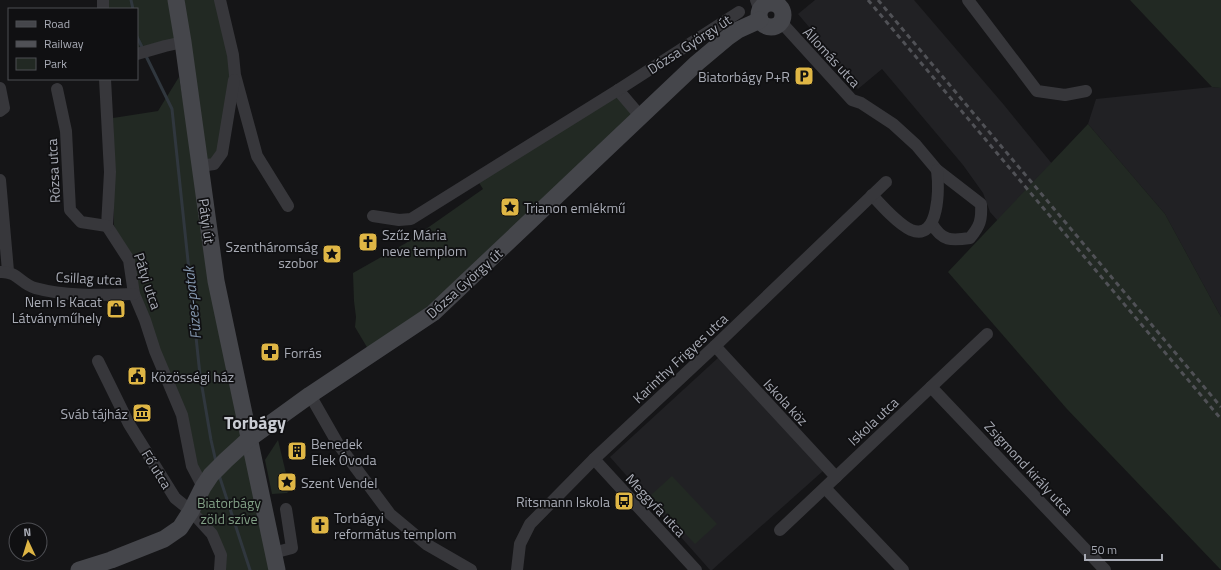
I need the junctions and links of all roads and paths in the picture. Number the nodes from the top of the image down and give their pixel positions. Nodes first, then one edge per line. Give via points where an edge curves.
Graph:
1 (176, 0) edge
2 (220, 0) edge
3 (968, 0) edge
4 (771, 8) edge
5 (739, 12) dead end
6 (719, 34) junction
7 (183, 42) junction
8 (138, 54) edge
9 (235, 75) junction
10 (105, 80) edge
11 (0, 88) edge
12 (57, 89) dead end
13 (618, 90) junction
14 (1086, 91) dead end
15 (2, 109) edge
16 (641, 117) junction
17 (200, 166) junction
18 (937, 170) junction
19 (0, 180) edge
20 (886, 182) dead end
21 (872, 195) junction
22 (288, 206) dead end
23 (373, 216) dead end
24 (932, 224) junction
25 (107, 226) junction
26 (4, 272) edge
27 (134, 294) junction
28 (987, 334) dead end
29 (715, 346) junction
30 (98, 361) dead end
31 (931, 387) junction
32 (310, 395) junction
33 (249, 439) junction
34 (594, 459) junction
35 (836, 477) junction
36 (207, 481) junction
37 (825, 488) junction
38 (286, 509) dead end
39 (191, 512) junction
40 (780, 530) dead end
41 (273, 553) junction
42 (78, 570) edge
43 (220, 570) edge
44 (277, 570) edge
45 (471, 570) edge
46 (517, 570) edge
47 (696, 570) edge
48 (903, 570) edge
49 (1105, 570) edge

1 - 7 street, Pátyi út
2 - 9 street
3 - 14 street via 1037,91 1065,95
4 - 6 street, Dózsa György út via 738,30
4 - 18 street, Állomás utca via 852,100 893,124 916,145
5 - 6 street, Dózsa György út
6 - 13 street, Dózsa György út
6 - 16 street, Dózsa György út via 697,63
7 - 8 street
7 - 17 street, Pátyi út
9 - 17 street via 222,154 214,164
9 - 22 street via 257,156
10 - 25 street via 110,172
11 - 15 street
12 - 25 street, Rózsa utca via 66,130 70,210 81,222
13 - 16 street
13 - 23 street, Dózsa György út via 411,219
16 - 32 street, Dózsa György út via 433,313
17 - 33 street, Pátyi út via 216,281
18 - 24 street via 939,182
18 - 24 street, Állomás utca via 981,204 982,216 980,224 970,238 950,240 938,233
19 - 26 street
20 - 21 street, Karinthy Frigyes utca
21 - 24 street via 912,230 923,231
21 - 29 street, Karinthy Frigyes utca
25 - 27 street, Pátyi utca via 129,260
26 - 27 street, Csillag utca via 34,288 68,295
27 - 36 street, Pátyi utca via 182,415 192,466
28 - 31 street, Iskola utca
29 - 34 street, Karinthy Frigyes utca
29 - 35 street, Iskola köz
30 - 39 street, Fő utca via 129,424 175,498
31 - 35 street, Iskola utca
31 - 49 street, Zsigmond király utca
32 - 33 street, Dózsa György út
32 - 45 street via 338,444 390,514 426,544
33 - 36 street, Dózsa György út
33 - 41 street
34 - 46 street, Karinthy Frigyes utca via 530,524 520,544
34 - 47 street, Meggyfa utca
35 - 37 street, Iskola utca
36 - 39 street
37 - 40 street, Iskola utca
37 - 48 street
38 - 41 street via 292,548
39 - 42 street via 180,528 164,539
39 - 43 street, Fő utca via 212,534 221,555
41 - 44 street

